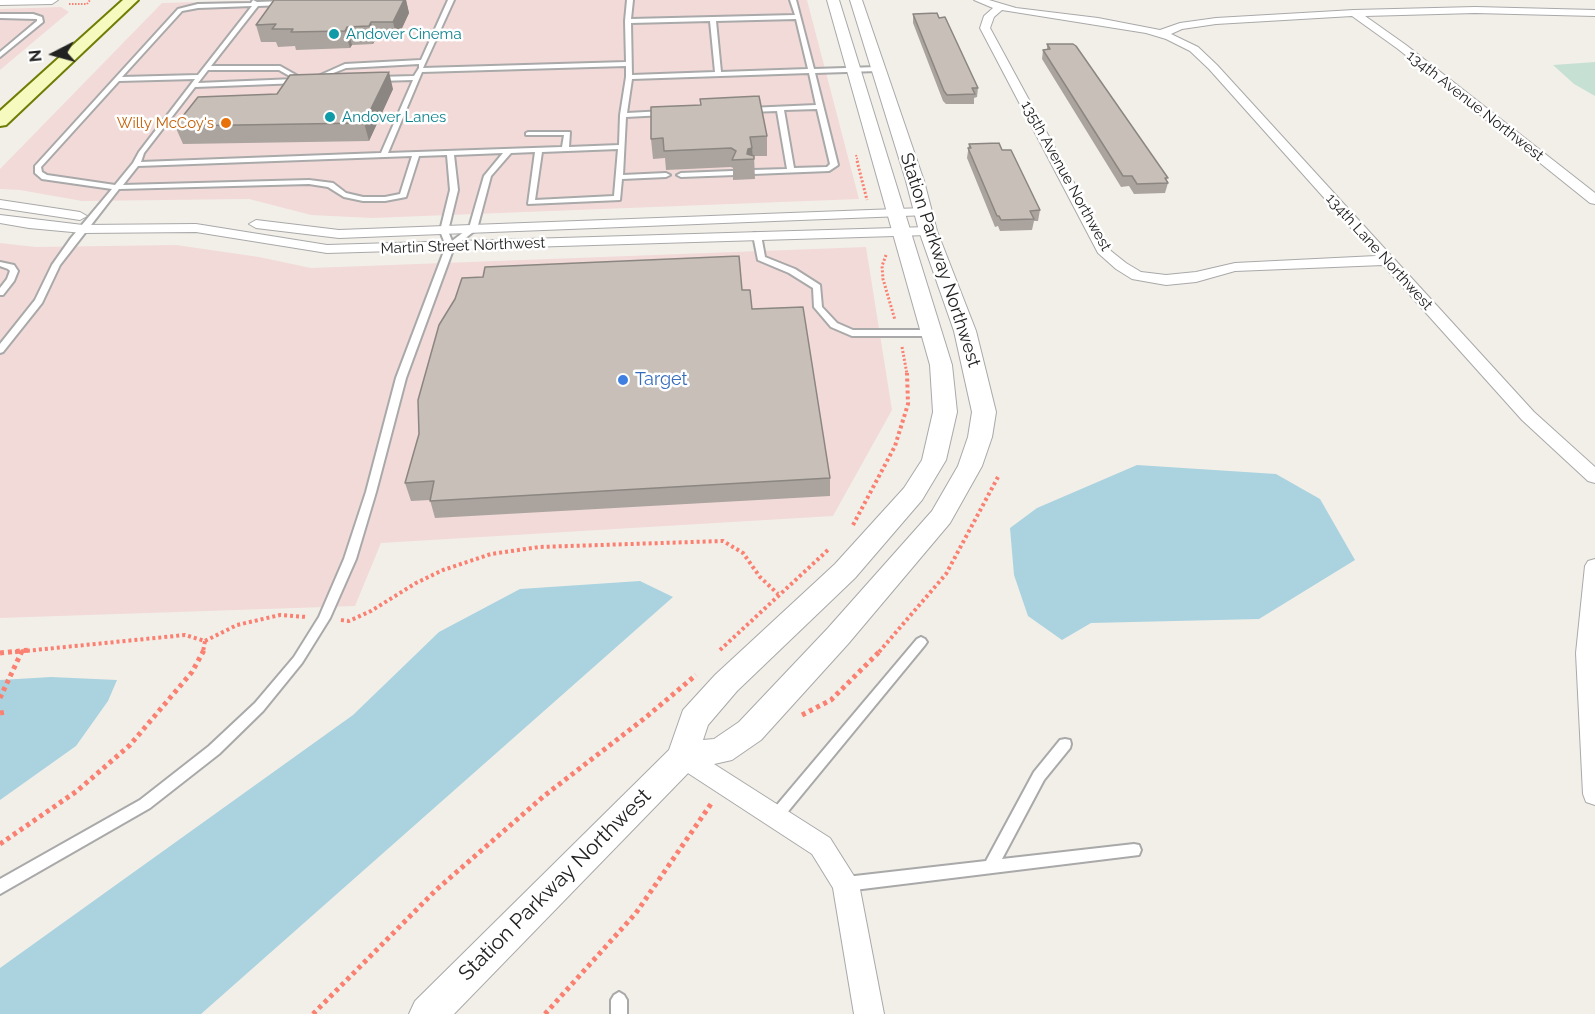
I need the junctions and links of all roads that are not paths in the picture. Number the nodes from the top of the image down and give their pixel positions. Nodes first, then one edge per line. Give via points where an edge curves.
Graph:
1 (52, 0) edge
2 (131, 0) edge
3 (451, 0) edge
4 (630, 0) edge
5 (793, 0) edge
6 (833, 0) edge
7 (856, 0) edge
8 (979, 0) edge
9 (0, 1) edge
10 (253, 2) edge
11 (292, 3) edge
12 (999, 8) junction
13 (1354, 13) junction
14 (1595, 13) edge
15 (0, 15) edge
16 (798, 17) junction
17 (713, 19) junction
18 (628, 21) junction
19 (1161, 34) junction
20 (0, 55) edge
21 (423, 62) junction
22 (628, 64) junction
23 (206, 68) junction
24 (878, 69) junction
25 (420, 70) junction
26 (855, 70) junction
27 (810, 72) junction
28 (717, 75) junction
29 (200, 77) junction
30 (629, 77) junction
31 (417, 78) junction
32 (117, 79) junction
33 (372, 79) edge
34 (327, 80) edge
35 (304, 81) junction
36 (315, 81) edge
37 (194, 85) junction
38 (820, 107) junction
39 (780, 108) junction
40 (735, 110) edge
41 (668, 113) edge
42 (623, 115) junction
43 (0, 121) edge
44 (528, 134) dead end
45 (621, 147) junction
46 (565, 149) junction
47 (539, 150) junction
48 (509, 151) junction
49 (450, 153) junction
50 (416, 154) junction
51 (384, 155) junction
52 (136, 164) junction
53 (791, 170) junction
54 (732, 172) edge
55 (753, 172) edge
56 (681, 175) edge
57 (666, 176) dead end
58 (619, 177) junction
59 (117, 187) junction
60 (1595, 200) edge
61 (0, 204) edge
62 (93, 216) junction
63 (0, 219) edge
64 (925, 221) junction
65 (899, 222) junction
66 (82, 229) junction
67 (473, 229) junction
68 (444, 231) junction
69 (757, 235) junction
70 (450, 246) junction
71 (1386, 260) junction
72 (0, 264) edge
73 (0, 292) edge
74 (965, 331) junction
75 (932, 333) junction
76 (0, 350) edge
77 (1595, 477) edge
78 (1595, 566) edge
79 (921, 642) dead end
80 (1065, 744) dead end
81 (683, 757) junction
82 (1595, 794) edge
83 (776, 816) junction
84 (1134, 850) dead end
85 (990, 867) junction
86 (846, 884) junction
87 (0, 887) edge
88 (428, 1014) edge
89 (869, 1014) edge

1 - 9 street
2 - 43 main road
3 - 21 lane
4 - 18 lane
5 - 16 lane
6 - 26 street, Station Parkway Northwest
7 - 24 street, Station Parkway Northwest
8 - 12 street, 134th Lane Northwest
10 - 11 lane
10 - 23 lane
10 - 32 lane via 180,10
12 - 19 street, 134th Lane Northwest
12 - 71 street, 135th Avenue Northwest via 989,16 984,28 1106,253 1121,266 1137,276 1166,280 1235,267
13 - 14 street
13 - 19 street via 1216,21 1180,26
13 - 60 street, 134th Avenue Northwest
15 - 20 lane via 33,16 40,18 40,22
16 - 17 lane
16 - 27 lane
17 - 18 lane
17 - 28 lane
18 - 22 lane
19 - 71 street, 134th Lane Northwest via 1194,49 1213,67
21 - 25 lane
21 - 35 lane via 345,66
22 - 25 lane
22 - 30 lane
23 - 29 lane
23 - 35 lane via 280,68
24 - 26 lane
24 - 64 street, Station Parkway Northwest
25 - 31 lane
26 - 27 lane
26 - 65 street, Station Parkway Northwest
27 - 28 lane
27 - 38 lane
28 - 30 lane
29 - 32 lane
29 - 37 lane
30 - 42 lane
31 - 33 lane
31 - 51 lane
32 - 59 lane via 37,167 45,177
34 - 36 lane
35 - 37 lane
37 - 52 lane
38 - 39 lane
38 - 53 lane via 834,165
39 - 40 lane
39 - 53 lane
41 - 42 lane
42 - 45 lane
44 - 46 lane via 568,133
45 - 46 lane
45 - 58 lane
46 - 47 lane
47 - 48 lane
47 - 58 lane via 531,202 617,198
48 - 49 lane
48 - 67 lane via 488,176
49 - 50 lane
49 - 68 lane via 454,189
50 - 51 lane
50 - 59 lane via 403,195 398,197 363,199 344,195 330,185 309,182
51 - 52 lane
52 - 59 lane
53 - 55 lane
54 - 56 lane
57 - 58 lane
59 - 62 lane
61 - 62 street, Martin Street Northwest
62 - 66 lane
62 - 68 street, Martin Street Northwest via 222,218 339,234
63 - 66 street, Martin Street Northwest
64 - 65 street, Martin Street Northwest
64 - 74 street, Station Parkway Northwest
65 - 67 street, Martin Street Northwest
65 - 69 street, Martin Street Northwest via 878,232
65 - 75 street, Station Parkway Northwest
66 - 70 street, Martin Street Northwest via 196,228 327,249
66 - 76 lane via 56,266 39,301
67 - 68 street, Martin Street Northwest
67 - 70 lane
68 - 70 lane
69 - 70 street, Martin Street Northwest
69 - 75 lane via 760,258 817,287 818,307 834,325 852,333
70 - 87 lane via 401,378 350,559 324,618 298,660 260,707 214,750 145,804
71 - 77 street, 134th Lane Northwest via 1528,416
72 - 73 lane via 13,269 11,279
74 - 75 street
74 - 81 street, Station Parkway Northwest via 984,412 970,466 941,517 750,731 721,751
75 - 81 street, Station Parkway Northwest via 941,365 945,412 934,460 913,494 845,571 726,682 694,720
78 - 82 street via 1587,653
79 - 83 lane
80 - 85 lane via 1039,776
81 - 83 street
81 - 88 street, Station Parkway Northwest
83 - 86 street via 821,846
84 - 85 lane
85 - 86 lane
86 - 89 street

